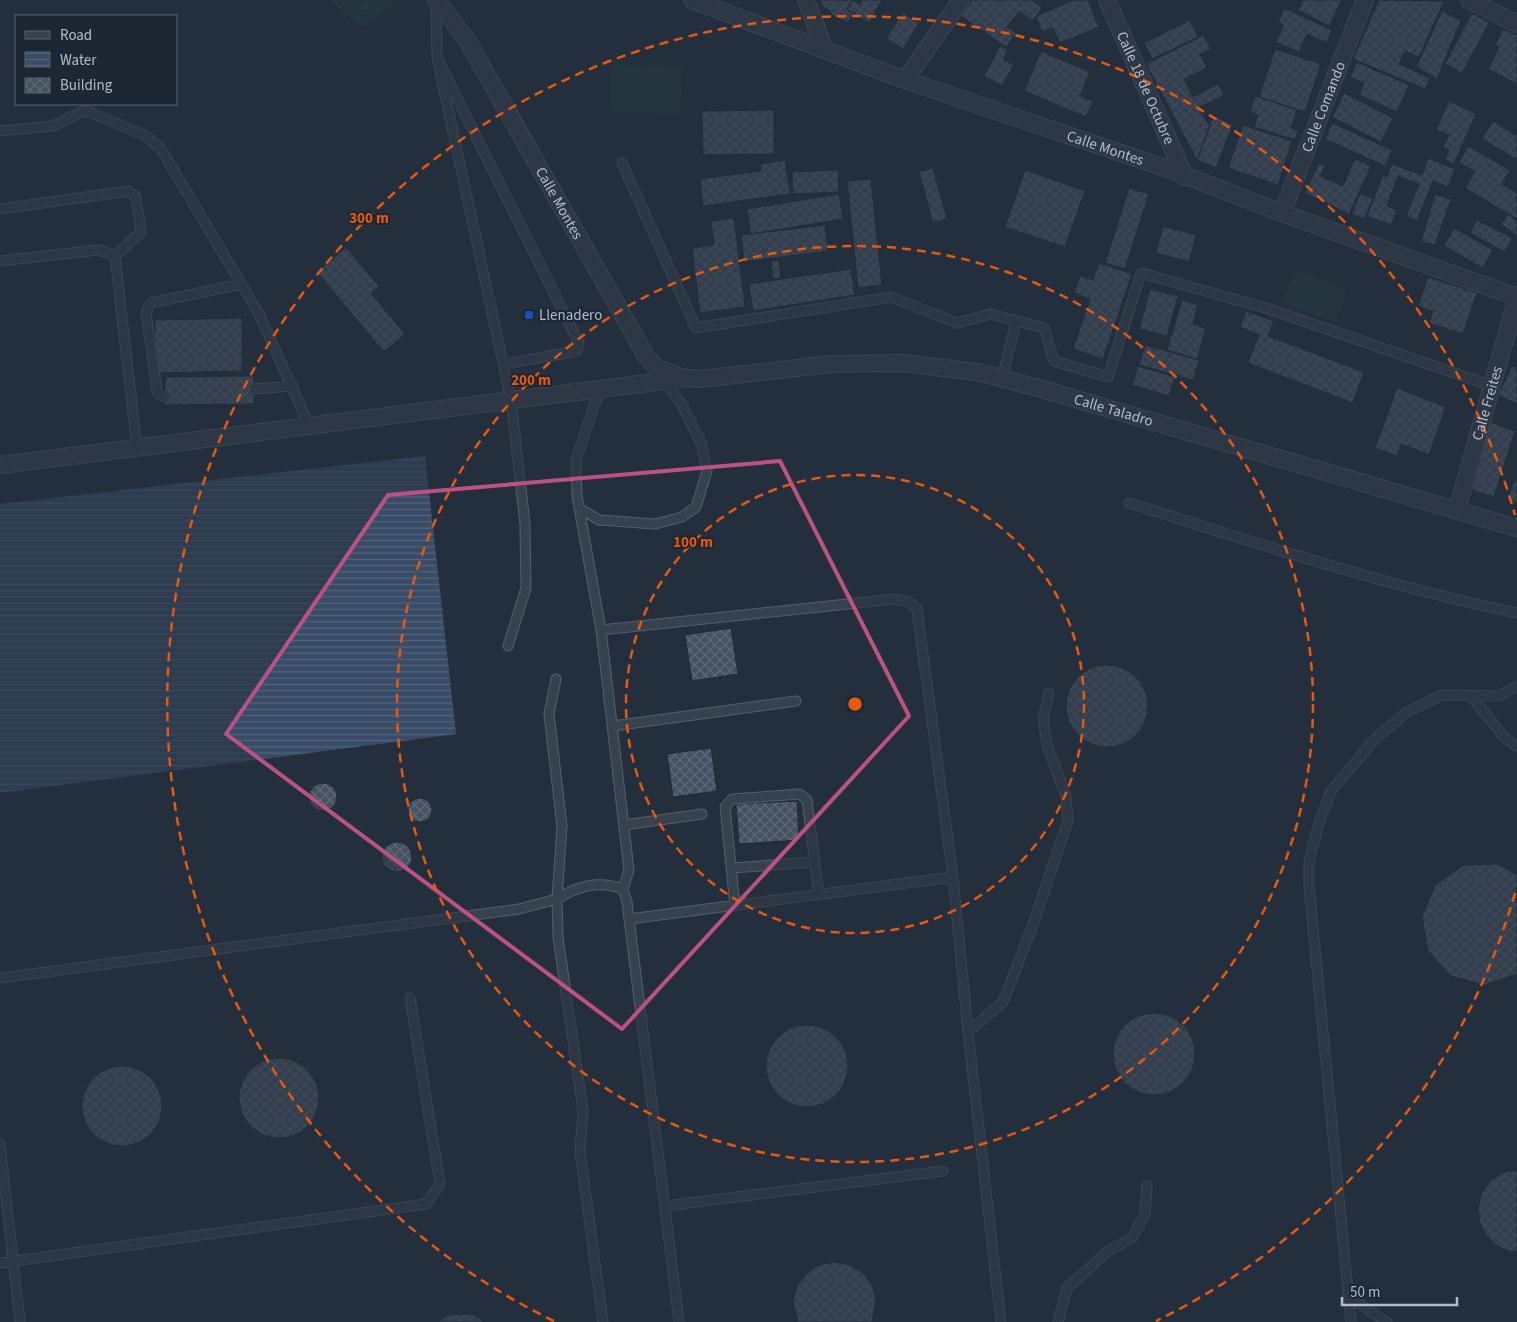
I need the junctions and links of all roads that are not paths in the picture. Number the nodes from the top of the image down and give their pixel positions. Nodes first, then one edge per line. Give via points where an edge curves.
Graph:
1 (436, 0) edge
2 (692, 0) edge
3 (806, 0) edge
4 (961, 0) edge
5 (1107, 0) edge
6 (1365, 0) edge
7 (1469, 0) edge
8 (1517, 24) edge
9 (825, 50) junction
10 (437, 58) junction
11 (905, 80) junction
12 (0, 131) edge
13 (622, 163) dead end
14 (1185, 177) junction
15 (0, 209) edge
16 (1282, 213) junction
17 (115, 256) junction
18 (0, 261) edge
19 (242, 284) junction
20 (1517, 297) edge
21 (1016, 321) junction
22 (504, 364) junction
23 (692, 378) junction
24 (1002, 378) junction
25 (664, 381) junction
26 (293, 386) junction
27 (1492, 386) junction
28 (603, 388) junction
29 (254, 389) dead end
30 (165, 396) dead end
31 (511, 400) junction
32 (309, 425) junction
33 (137, 448) junction
34 (0, 465) edge
35 (1129, 502) dead end
36 (579, 508) junction
37 (1457, 510) junction
38 (1517, 528) edge
39 (1517, 613) edge
40 (601, 630) junction
41 (508, 646) dead end
42 (556, 678) dead end
43 (1517, 686) edge
44 (1049, 693) dead end
45 (1471, 696) junction
46 (796, 701) dead end
47 (612, 726) junction
48 (1517, 747) edge
49 (702, 814) dead end
50 (624, 825) junction
51 (815, 862) junction
52 (731, 868) junction
53 (953, 877) junction
54 (623, 889) junction
55 (818, 895) junction
56 (557, 899) junction
57 (735, 906) junction
58 (630, 919) junction
59 (0, 978) edge
60 (410, 998) dead end
61 (968, 1032) junction
62 (0, 1144) edge
63 (943, 1171) dead end
64 (1147, 1186) dead end
65 (665, 1206) junction
66 (13, 1262) junction
67 (0, 1263) edge
68 (1349, 1297) junction
69 (20, 1322) edge
70 (603, 1322) edge
71 (679, 1322) edge
72 (1002, 1322) edge
73 (1058, 1322) edge
74 (1351, 1322) edge
75 (1387, 1322) edge

1 - 10 lane
1 - 23 street, Calle Montes via 467,40 646,356 657,368
2 - 9 street, Calle Montes
3 - 9 street
4 - 11 street
5 - 14 street, Calle 18 de Octubre
6 - 16 street, Calle Comando
7 - 8 street
9 - 11 street, Calle Montes
10 - 22 lane
10 - 22 lane via 579,343 578,350 572,352
11 - 14 street, Calle Montes
12 - 19 lane via 53,126 85,110 146,136 161,149
13 - 21 lane via 696,328 891,297 957,323 991,314
14 - 16 street, Calle Montes
15 - 17 lane via 128,191 136,197 141,232
16 - 20 street, Calle Montes
17 - 18 lane via 99,250
17 - 33 lane
19 - 26 lane
19 - 30 lane via 149,306 146,312 157,390 158,394
20 - 27 street, Calle Freites
21 - 24 lane
21 - 27 lane via 1044,328 1054,361 1108,376 1141,273 1269,309
22 - 31 lane
23 - 24 street, Calle Taladro via 832,364 902,363 946,367
23 - 25 street, Calle Taladro
24 - 37 street, Calle Taladro
25 - 28 street
25 - 36 lane via 682,405 701,443 707,471 696,507 682,517 655,524 599,520
26 - 29 lane
26 - 32 lane
27 - 37 street, Calle Freites
28 - 31 street
28 - 36 lane via 576,460
31 - 32 street
31 - 41 lane via 525,524 526,588
32 - 33 street
33 - 34 street
35 - 39 lane via 1446,599
36 - 40 lane
37 - 38 street, Calle Taladro
40 - 47 lane
40 - 53 lane via 895,599 909,602 917,609 920,620
42 - 56 lane via 549,714 562,826
43 - 45 lane via 1499,696
44 - 61 lane via 1043,718 1047,745 1066,796 1068,821 1002,1002
45 - 48 lane via 1504,738
45 - 68 lane via 1442,695 1407,712 1375,739 1331,791 1309,861
46 - 47 lane
47 - 50 lane
49 - 50 lane
50 - 54 lane via 630,870
51 - 52 lane
51 - 52 lane via 807,800 800,794 790,794 728,802 725,807
51 - 55 lane
52 - 57 lane
53 - 55 lane
53 - 61 lane
54 - 56 lane via 607,883 590,885
54 - 58 lane
55 - 57 lane
56 - 59 lane via 519,909
56 - 70 lane via 558,937 583,1111 580,1151
57 - 58 lane
58 - 65 lane
60 - 66 lane via 440,1184 426,1204
61 - 72 lane
62 - 66 lane
63 - 65 lane
64 - 73 lane via 1145,1214 1132,1238 1108,1251 1067,1288
65 - 71 lane
66 - 67 lane
66 - 69 lane
68 - 74 lane
68 - 75 lane

